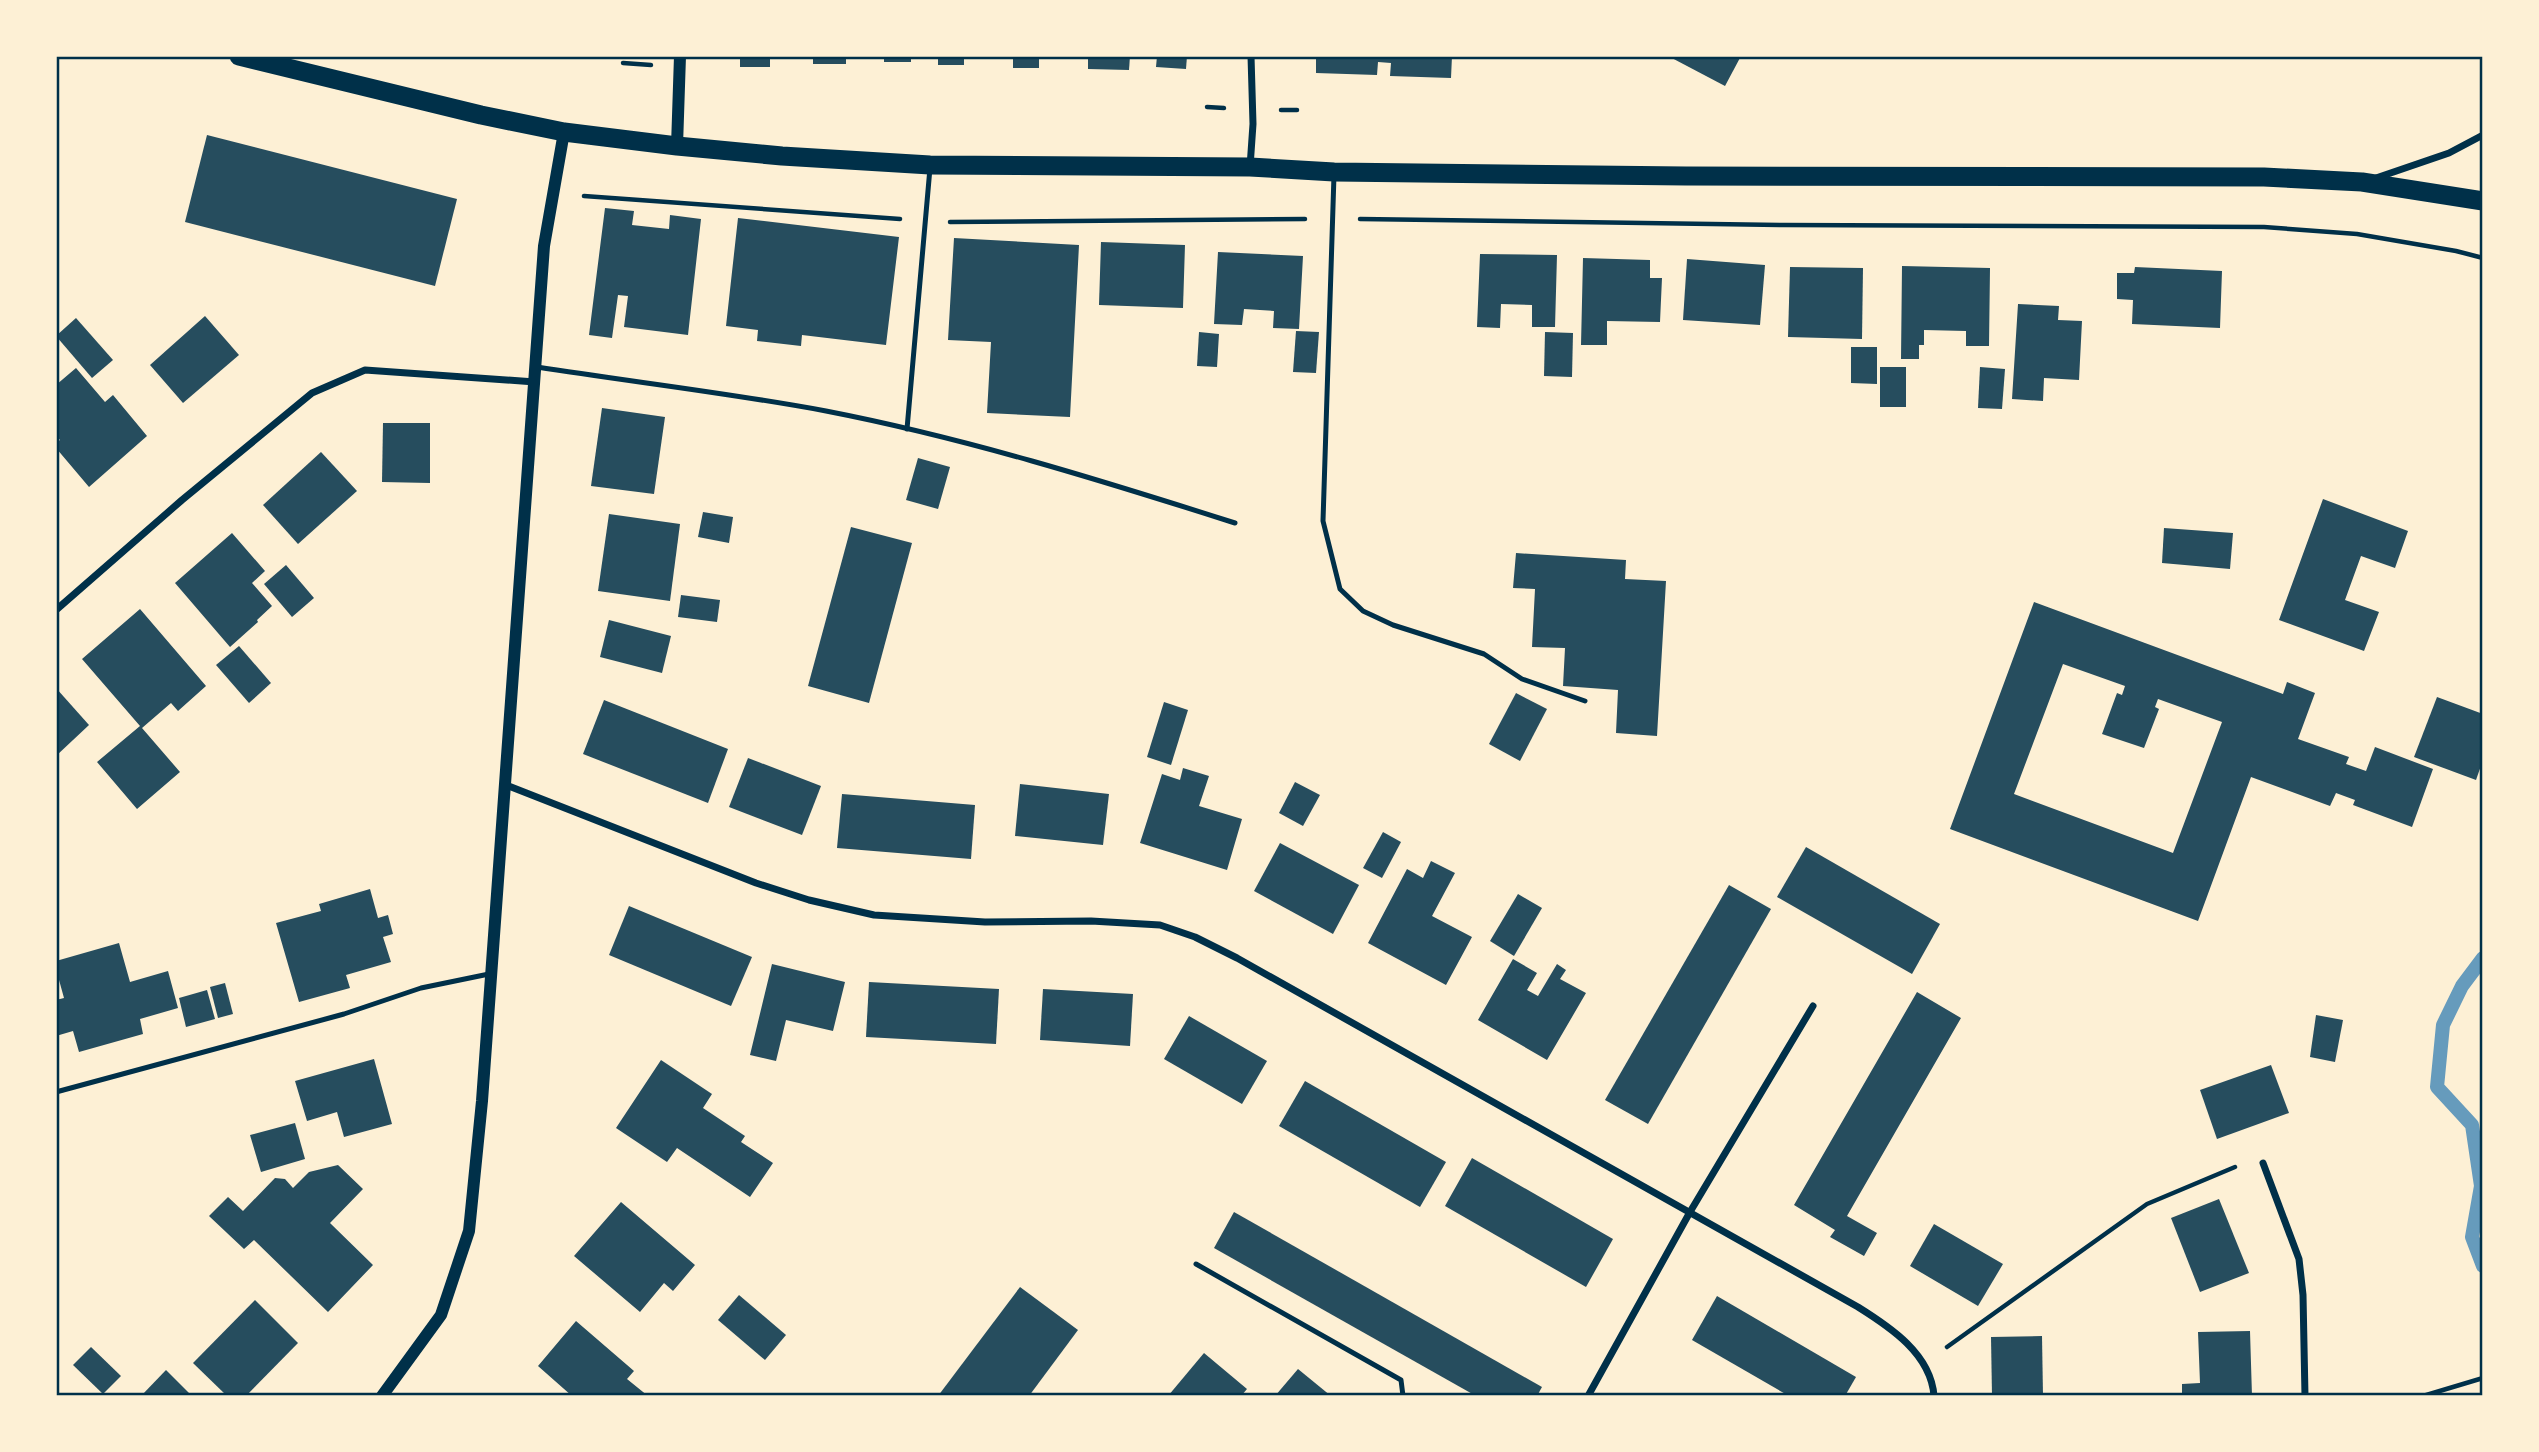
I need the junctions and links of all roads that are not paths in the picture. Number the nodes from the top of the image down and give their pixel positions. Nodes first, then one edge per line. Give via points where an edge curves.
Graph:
1 (239, 56) edge
2 (680, 56) edge
3 (1251, 56) edge
4 (564, 132) junction
5 (2483, 135) edge
6 (677, 146) junction
7 (930, 165) junction
8 (1250, 167) junction
9 (1334, 172) junction
10 (2362, 182) junction
11 (2483, 201) edge
12 (537, 368) junction
13 (535, 382) junction
14 (906, 429) junction
15 (1235, 523) dead end
16 (56, 610) edge
17 (1586, 701) dead end
18 (506, 785) junction
19 (492, 974) junction
20 (1813, 1006) dead end
21 (56, 1092) edge
22 (2263, 1163) road end
23 (1690, 1212) junction
24 (1196, 1264) dead end
25 (382, 1396) edge
26 (1403, 1396) edge
27 (1588, 1396) edge
28 (1934, 1396) edge
29 (2305, 1396) edge

1 - 4 highway
2 - 6 street
3 - 8 street
4 - 6 highway
4 - 12 street via 547,221
5 - 10 street via 2449,153
6 - 7 highway
7 - 8 highway
7 - 14 lane
8 - 9 highway
9 - 10 highway via 2264,177
9 - 17 lane via 1323,521 1340,589 1363,611 1411,632 1484,654 1522,679
10 - 11 highway
12 - 13 street
12 - 14 lane via 824,411
13 - 16 street via 365,370 312,393
13 - 18 street
14 - 15 lane via 1001,451
18 - 19 street
18 - 23 street via 756,883 874,915 1160,925 1183,933 1237,958
19 - 21 lane via 421,988 344,1014
19 - 25 street via 469,1231 441,1315
20 - 23 street
22 - 29 street via 2299,1259
23 - 27 street
23 - 28 street via 1893,1329 1924,1363
24 - 26 lane via 1401,1380

